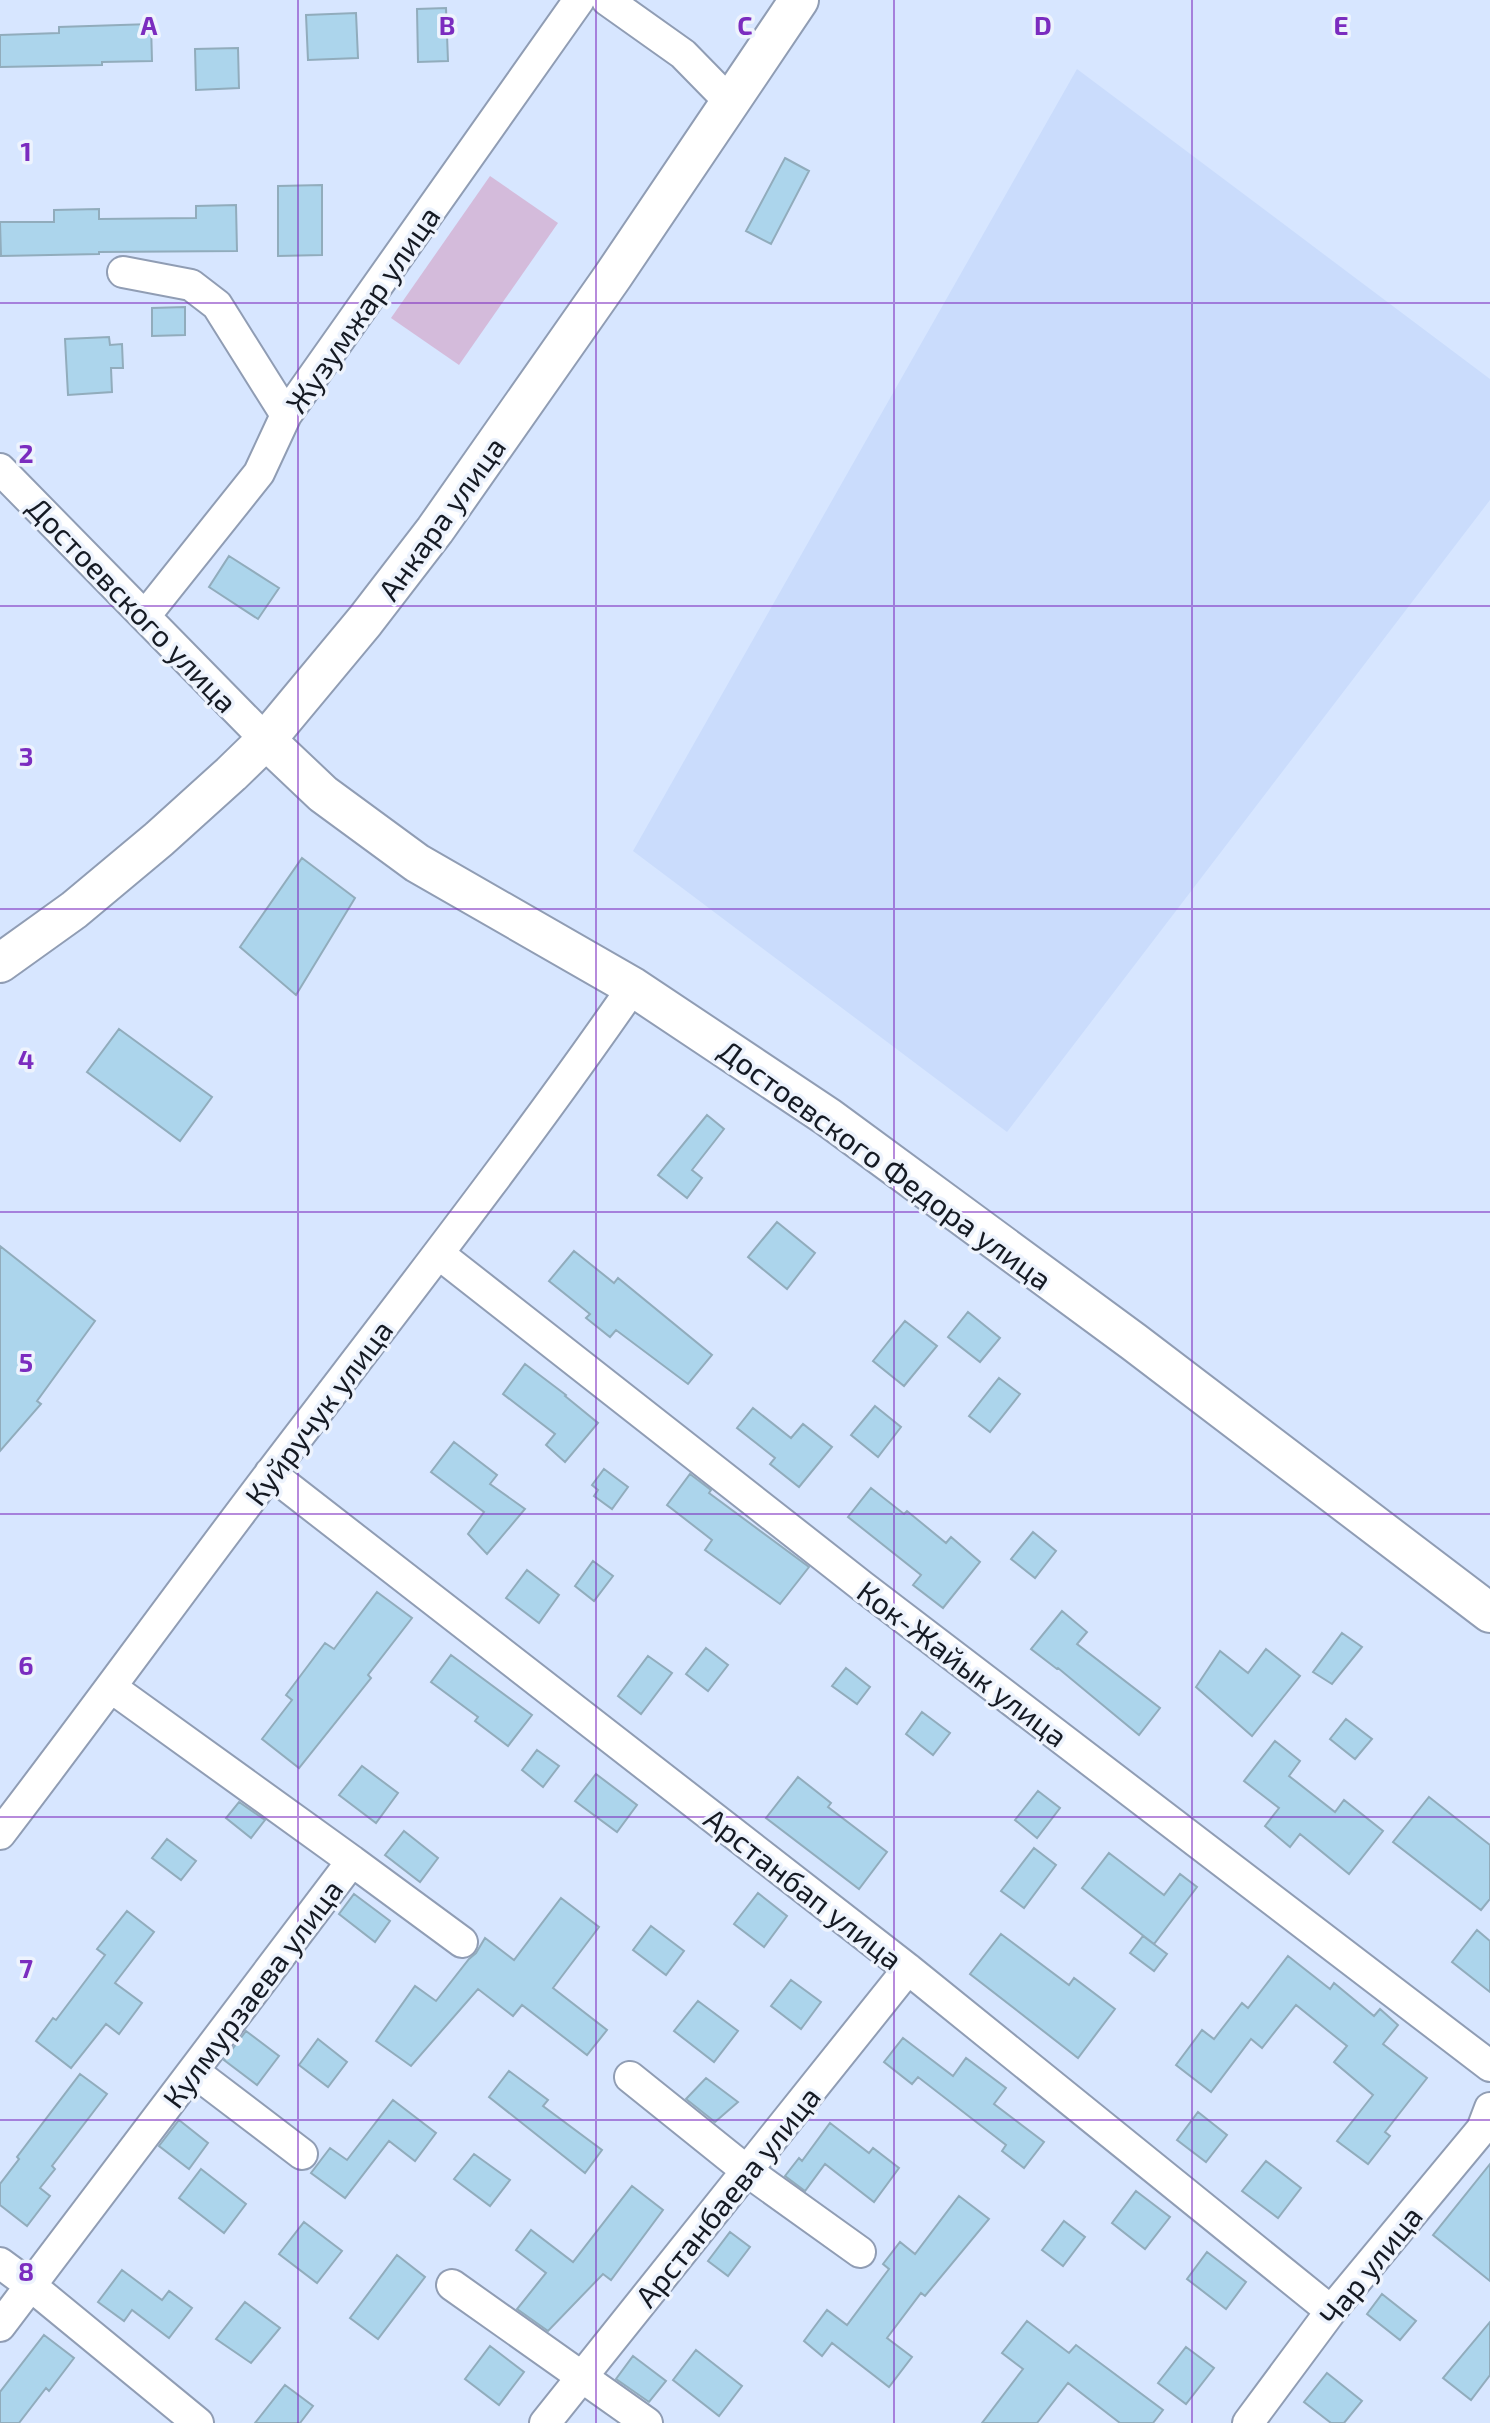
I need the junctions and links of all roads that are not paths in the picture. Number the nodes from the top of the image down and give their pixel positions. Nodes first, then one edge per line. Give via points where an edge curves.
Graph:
1 (579, 0) edge
2 (607, 0) edge
3 (799, 0) edge
4 (730, 102) junction
5 (123, 272) dead end
6 (286, 415) junction
7 (0, 469) edge
8 (145, 616) junction
9 (266, 740) junction
10 (0, 963) edge
11 (633, 987) junction
12 (439, 1254) junction
13 (270, 1473) junction
14 (1490, 1613) edge
15 (112, 1688) junction
16 (0, 1834) edge
17 (352, 1861) junction
18 (462, 1942) dead end
19 (908, 1969) junction
20 (1490, 2066) edge
21 (193, 2071) junction
22 (630, 2077) dead end
23 (1487, 2124) edge
24 (302, 2154) dead end
25 (747, 2171) junction
26 (860, 2252) dead end
27 (0, 2263) edge
28 (30, 2285) junction
29 (452, 2285) dead end
30 (1331, 2311) junction
31 (0, 2326) edge
32 (582, 2377) junction
33 (198, 2423) edge
34 (545, 2423) edge
35 (647, 2423) edge
36 (1248, 2423) edge

1 - 6 street, Жузумжар улица
2 - 4 street via 683,54
3 - 4 main road, Анкара улица
4 - 9 main road, Анкара улица via 435,530
5 - 6 street via 191,285 217,305
6 - 8 street, Жузумжар улица via 259,473
7 - 8 street, Достоевского улица
8 - 9 street, Достоевского улица
9 - 10 main road, Анкара улица via 159,839
9 - 11 main road, Достоевского Федора улица via 323,794 417,863
11 - 12 street, Куйручук улица
11 - 14 main road, Достоевского Федора улица via 828,1117
12 - 13 street, Куйручук улица
12 - 20 street, Кок-Жайык улица via 862,1586
13 - 15 street, Куйручук улица
13 - 19 street, Арстанбап улица
15 - 16 street, Куйручук улица
15 - 17 street, Кулмурзаева улица
17 - 18 street
17 - 21 street, Кулмурзаева улица
19 - 25 street, Арстанбаева улица
19 - 30 street, Арстанбап улица
21 - 24 street
21 - 28 street, Кулмурзаева улица
22 - 25 street
23 - 30 street, Чар улица
25 - 26 street
25 - 32 street, Арстанбаева улица
27 - 28 street
28 - 31 street, Кулмурзаева улица
28 - 33 street
29 - 32 street
30 - 36 street, Чар улица
32 - 34 street, Арстанбаева улица
32 - 35 street

